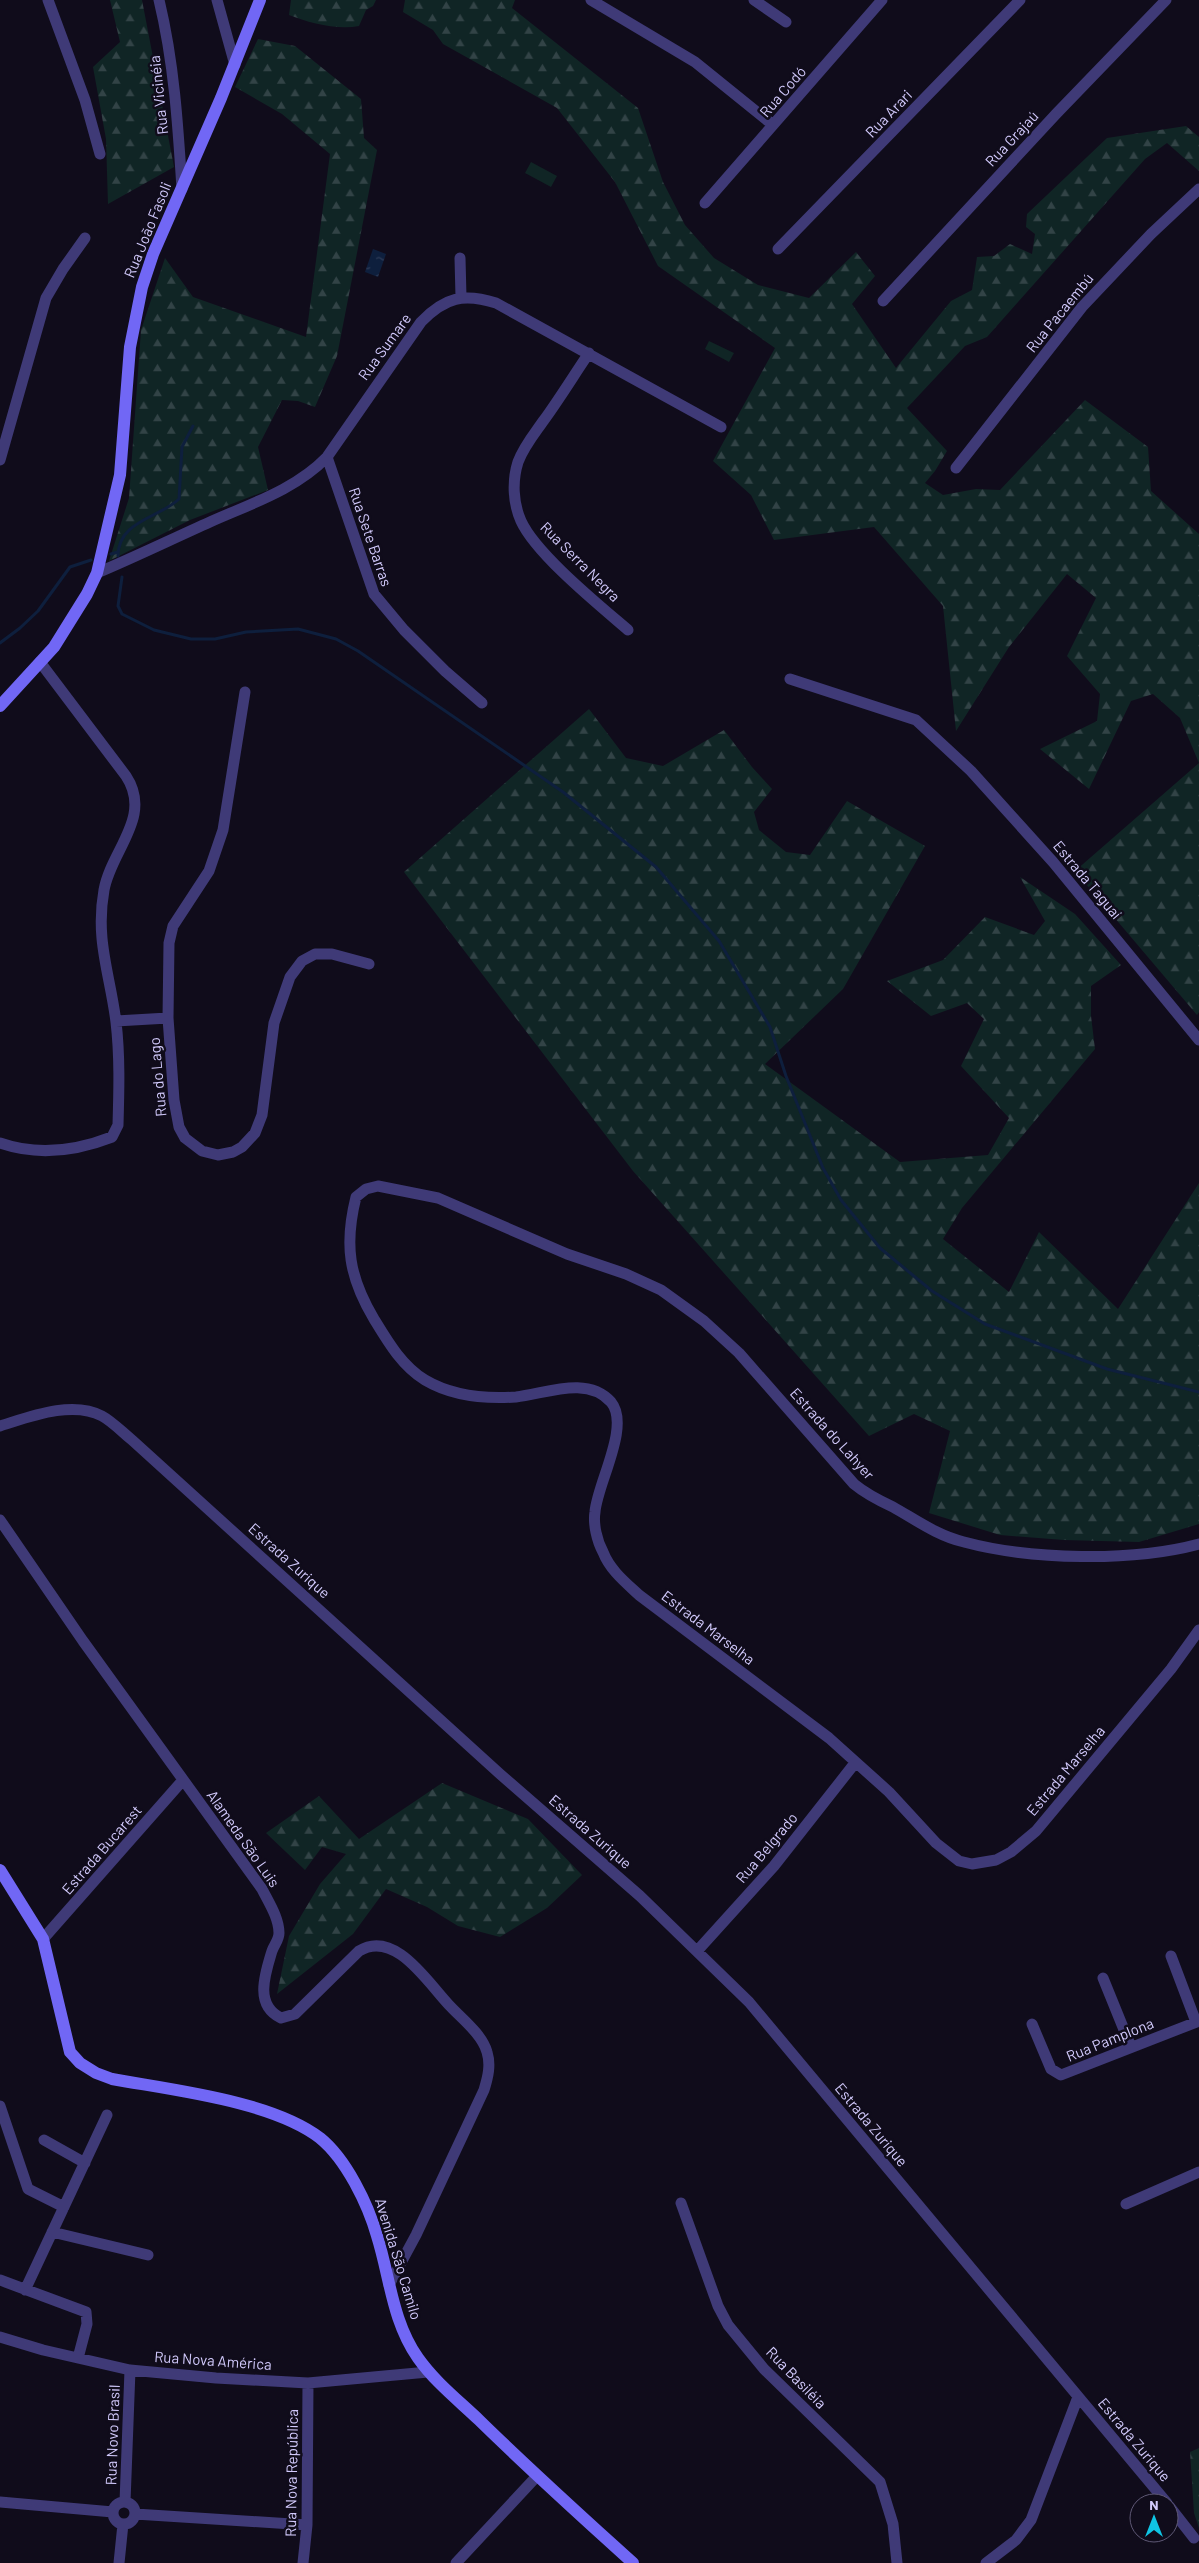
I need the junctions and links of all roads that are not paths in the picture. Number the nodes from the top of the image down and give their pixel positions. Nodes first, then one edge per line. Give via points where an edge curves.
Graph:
1 (48, 0) edge
2 (159, 0) edge
3 (217, 0) edge
4 (260, 0) edge
5 (591, 0) edge
6 (754, 0) edge
7 (882, 0) edge
8 (1020, 0) edge
9 (1166, 0) edge
10 (786, 22) dead end
11 (235, 65) junction
12 (773, 125) junction
13 (100, 154) dead end
14 (182, 189) junction
15 (1199, 189) edge
16 (705, 203) dead end
17 (85, 238) dead end
18 (778, 249) dead end
19 (460, 258) dead end
20 (461, 297) junction
21 (883, 301) dead end
22 (589, 353) junction
23 (721, 427) dead end
24 (327, 457) junction
25 (0, 460) edge
26 (956, 468) dead end
27 (97, 573) junction
28 (628, 630) dead end
29 (40, 662) junction
30 (790, 678) dead end
31 (245, 692) dead end
32 (482, 703) dead end
33 (0, 706) edge
34 (369, 964) dead end
35 (168, 1018) junction
36 (116, 1020) junction
37 (1199, 1040) edge
38 (0, 1143) edge
39 (356, 1197) joint
40 (0, 1426) edge
41 (0, 1520) edge
42 (1199, 1544) edge
43 (1199, 1630) edge
44 (856, 1764) junction
45 (183, 1780) junction
46 (0, 1870) edge
47 (43, 1939) junction
48 (698, 1950) junction
49 (1170, 1956) dead end
50 (1103, 1978) dead end
51 (1198, 2021) edge
52 (1032, 2024) dead end
53 (1131, 2047) junction
54 (0, 2106) edge
55 (107, 2115) dead end
56 (44, 2140) dead end
57 (85, 2163) junction
58 (1199, 2172) edge
59 (682, 2203) dead end
60 (1126, 2204) dead end
61 (64, 2207) junction
62 (52, 2232) junction
63 (148, 2255) dead end
64 (0, 2280) edge
65 (389, 2285) junction
66 (25, 2290) junction
67 (0, 2337) edge
68 (78, 2358) junction
69 (130, 2370) junction
70 (428, 2372) junction
71 (308, 2383) junction
72 (1078, 2397) junction
73 (537, 2476) junction
74 (1159, 2493) edge
75 (0, 2502) edge
76 (125, 2502) junction
77 (113, 2512) junction
78 (135, 2514) junction
79 (1179, 2518) edge
80 (123, 2524) junction
81 (307, 2525) junction
82 (1194, 2538) dead end
83 (119, 2563) edge
84 (303, 2563) edge
85 (456, 2563) edge
86 (633, 2563) edge
87 (897, 2563) edge
88 (986, 2563) edge

1 - 13 street via 85,100
2 - 14 street, Rua Vicinéia via 175,83
3 - 11 street
4 - 11 main road, Rua João Fasoli
5 - 12 street via 696,62
6 - 10 street
7 - 12 street, Rua Codó
8 - 18 street, Rua Arari
9 - 21 street, Rua Grajaú
11 - 14 main road, Rua João Fasoli
12 - 16 street, Rua Codó
14 - 27 main road, Rua João Fasoli via 153,254 135,317 120,475
15 - 26 street, Rua Pacaembú via 1082,307
17 - 25 street via 46,298
19 - 20 street
20 - 22 street, Rua Sumare via 478,297 496,303
20 - 24 street, Rua Sumare via 435,307 422,322
22 - 23 street, Rua Sumare
22 - 28 street, Rua Serra Negra via 523,452 514,476 514,495 522,523 534,542
24 - 27 street, Rua Sumare via 315,469 275,494
24 - 32 street, Rua Sete Barras via 374,594 404,630
27 - 29 main road, Rua João Fasoli via 76,613
29 - 33 main road, Rua João Fasoli
29 - 36 street via 135,792 136,808 104,887 101,909 100,940
30 - 37 street, Estrada Taguaí via 916,720 1053,862
31 - 35 street, Rua do Lago via 223,830 209,871 173,926 169,943
34 - 35 street, Rua do Lago via 332,954 316,954 302,961 290,977 274,1023 262,1115 248,1143 233,1152 218,1155 202,1151 185,1138 179,1127 175,1113
35 - 36 street
36 - 38 street via 118,1125 112,1137 75,1149 42,1150
39 - 42 street, Estrada do Lahyer via 366,1189 378,1186 438,1198 567,1254 661,1290 704,1321 771,1388 854,1484 870,1497 935,1532 994,1548 1072,1556 1136,1555
39 - 44 street, Estrada Marselha via 349,1241 354,1281 395,1353 424,1380 452,1393 515,1397 569,1387 601,1395 611,1403 616,1422 615,1438 594,1513 603,1553 616,1574 639,1595 802,1717
40 - 48 street, Estrada Zurique via 61,1411 88,1411 102,1416
41 - 45 street, Alameda São Luis
43 - 44 street, Estrada Marselha via 1171,1669 1036,1831 996,1860 972,1864 950,1855 889,1792
44 - 48 street, Rua Belgrado via 774,1866
45 - 47 street, Estrada Bucarest
45 - 65 street, Alameda São Luis via 262,1889 274,1914 278,1937 266,1972 263,1995 276,2015 286,2018 302,2009 348,1959 364,1948 375,1946 395,1951 412,1963 487,2051 488,2076 484,2090
46 - 47 main road, Avenida São Camilo
47 - 65 main road, Avenida São Camilo via 70,2052 80,2064 112,2079 237,2104 275,2116 321,2139 362,2195 380,2243
48 - 72 street, Estrada Zurique via 749,2002
49 - 51 street
50 - 53 street
51 - 53 street, Rua Pamplona
52 - 53 street, Rua Pamplona via 1051,2069 1061,2076
54 - 61 street via 28,2189
55 - 57 street
56 - 57 street
57 - 61 street
58 - 60 street
59 - 87 street, Rua Basiléia via 718,2306 728,2325 764,2369 880,2482 890,2507
61 - 62 street
62 - 63 street
62 - 66 street
64 - 66 street
65 - 70 main road, Avenida São Camilo via 400,2324
66 - 68 street via 86,2312 87,2324
67 - 68 street, Rua Nova América
68 - 69 street, Rua Nova América
69 - 71 street, Rua Nova América
69 - 76 street, Rua Novo Brasil
70 - 71 street, Rua Nova América
70 - 73 main road, Avenida São Camilo
71 - 81 street, Rua Nova República
72 - 74 street, Estrada Zurique
72 - 88 street, Estrada Zurique via 1031,2520 1016,2540
73 - 85 street
73 - 86 main road, Avenida São Camilo
75 - 77 street
76 - 77 street via 117,2504
76 - 78 street via 132,2504
77 - 80 street via 116,2520
78 - 80 street via 131,2522
78 - 81 street
79 - 82 street, Estrada Zurique
80 - 83 street
81 - 84 street, Rua Nova República

